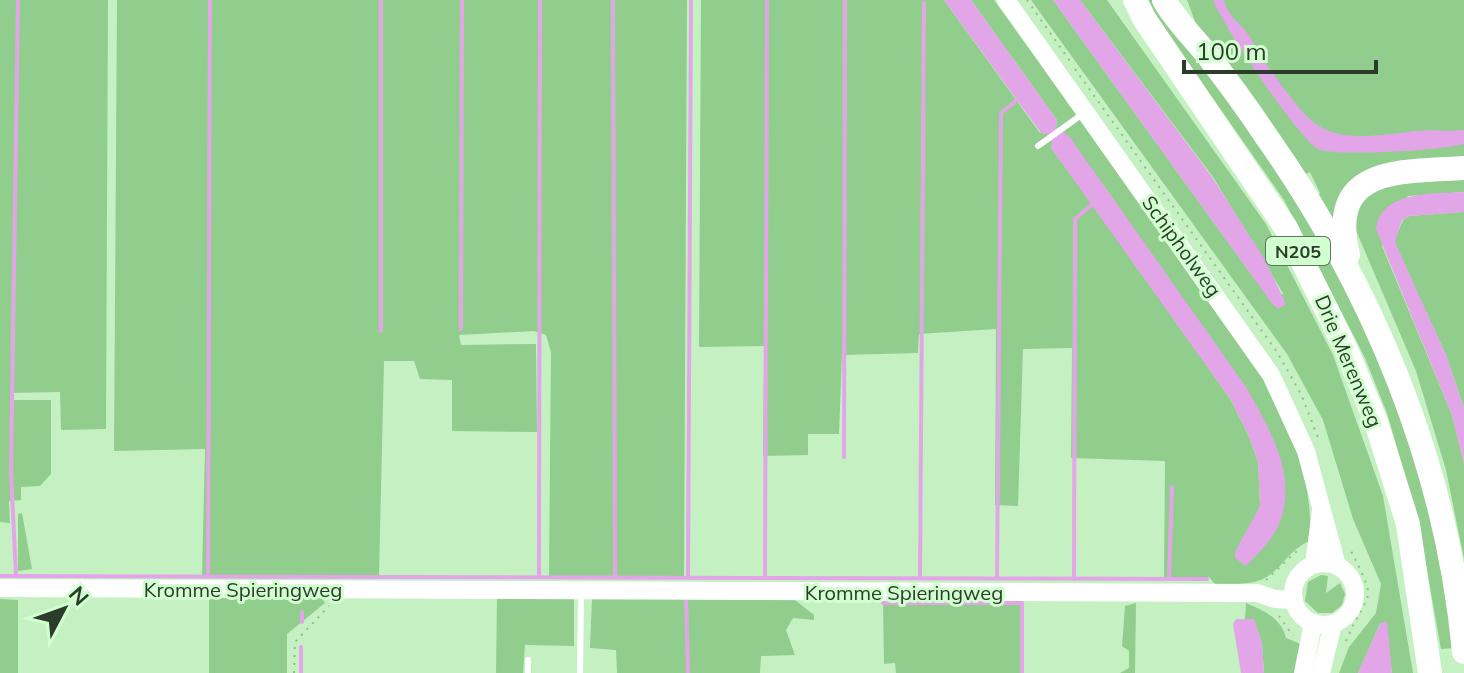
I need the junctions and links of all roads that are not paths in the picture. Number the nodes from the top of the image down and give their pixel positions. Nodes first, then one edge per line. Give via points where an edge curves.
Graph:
1 (1006, 0) edge
2 (1117, 0) edge
3 (1135, 0) edge
4 (1164, 0) edge
5 (1180, 0) edge
6 (1210, 59) junction
7 (1195, 94) junction
8 (1086, 112) junction
9 (1038, 146) dead end
10 (1464, 168) edge
11 (1352, 273) junction
12 (1321, 511) junction
13 (1314, 564) junction
14 (1337, 566) junction
15 (0, 588) edge
16 (581, 590) junction
17 (1294, 592) junction
18 (1313, 623) junction
19 (1333, 624) junction
20 (1464, 652) edge
21 (528, 660) dead end
22 (528, 673) edge
23 (580, 673) edge
24 (1303, 673) edge
25 (1321, 673) edge
26 (1430, 673) edge

1 - 8 street, Schipholweg
2 - 7 highway, N205
3 - 7 highway, Drie Merenweg / N205
4 - 6 highway, Drie Merenweg / N205
5 - 6 highway, N205
6 - 11 highway, Drie Merenweg / N205 via 1295,178
7 - 26 highway, Drie Merenweg / N205 via 1286,228 1318,287 1376,422 1408,524
8 - 9 lane
8 - 12 street, Schipholweg via 1271,375 1306,451
10 - 11 highway, N205 via 1379,176 1359,187 1342,228
11 - 20 highway, Drie Merenweg / N205 via 1401,385 1425,458 1445,536
12 - 13 street, Schipholweg
12 - 14 street, Schipholweg
13 - 14 street
13 - 17 street
14 - 19 street via 1352,581 1354,602
15 - 16 street, Kromme Spieringweg
16 - 17 street, Kromme Spieringweg via 1276,584
16 - 23 lane
17 - 18 street via 1300,614
18 - 19 street
18 - 24 street
19 - 25 street
21 - 22 lane

